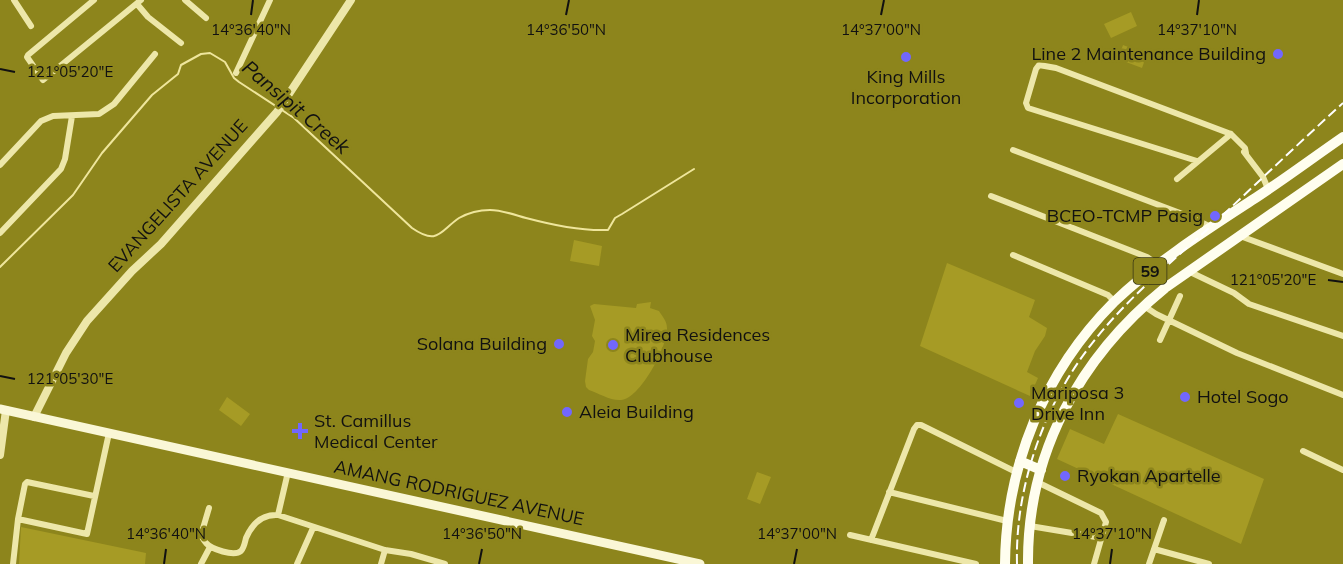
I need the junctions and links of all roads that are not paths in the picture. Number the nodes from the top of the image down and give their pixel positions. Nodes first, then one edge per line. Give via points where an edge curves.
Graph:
1 (14, 0) edge
2 (94, 0) edge
3 (185, 0) edge
4 (270, 0) edge
5 (351, 0) edge
6 (139, 2) edge
7 (206, 18) dead end
8 (31, 26) dead end
9 (181, 42) dead end
10 (156, 54) dead end
11 (236, 72) dead end
12 (72, 116) junction
13 (1231, 134) junction
14 (1343, 137) edge
15 (1013, 150) dead end
16 (1197, 161) junction
17 (1343, 164) edge
18 (0, 165) edge
19 (1177, 179) dead end
20 (1268, 190) junction
21 (991, 196) dead end
22 (1284, 204) junction
23 (1274, 212) junction
24 (1211, 227) junction
25 (0, 233) edge
26 (1240, 235) junction
27 (1013, 255) dead end
28 (1158, 265) junction
29 (1188, 271) junction
30 (1343, 274) edge
31 (1180, 296) dead end
32 (1115, 302) junction
33 (1143, 306) junction
34 (1168, 320) junction
35 (1343, 336) edge
36 (1160, 340) dead end
37 (1343, 395) edge
38 (3, 410) edge
39 (34, 417) junction
40 (109, 433) junction
41 (1303, 451) dead end
42 (0, 455) edge
43 (1018, 467) junction
44 (1041, 470) junction
45 (1343, 470) edge
46 (288, 472) junction
47 (1037, 482) junction
48 (889, 492) junction
49 (94, 496) junction
50 (208, 508) dead end
51 (278, 515) junction
52 (18, 519) junction
53 (1164, 520) dead end
54 (1007, 521) junction
55 (1030, 526) junction
56 (313, 528) junction
57 (850, 535) dead end
58 (1102, 538) junction
59 (871, 540) junction
60 (210, 547) junction
61 (1154, 549) junction
62 (385, 550) junction
63 (14, 564) edge
64 (201, 564) edge
65 (297, 564) edge
66 (381, 564) edge
67 (445, 564) edge
68 (700, 564) edge
69 (976, 564) edge
70 (1005, 564) edge
71 (1028, 564) edge
72 (1094, 564) edge
73 (1149, 564) edge
74 (1209, 564) edge

1 - 8 street
2 - 6 street via 28,55 43,80
3 - 7 street
4 - 11 street
5 - 39 street, EVANGELISTA AVENUE via 277,112 87,321
6 - 9 street via 148,17
10 - 12 street via 114,104 99,114
12 - 18 street via 52,116 40,121
12 - 25 street via 61,169
13 - 16 street
13 - 16 street via 1056,68 1039,65 1036,69 1028,108
13 - 20 street via 1245,147
14 - 20 main road, 59
15 - 24 street
16 - 19 street
17 - 22 main road, 59
20 - 22 main road
20 - 23 main road
20 - 24 main road, 59
21 - 28 street via 1147,257
22 - 23 main road, 59
23 - 26 main road, 59
24 - 28 main road, 59
26 - 29 main road, 59
26 - 30 street
27 - 32 street via 1108,295
28 - 32 main road, 59
29 - 33 main road, 59
29 - 35 street via 1249,304
31 - 34 street
32 - 43 main road, 59 via 1060,370 1038,412
33 - 34 street
33 - 44 main road, 59 via 1114,334 1077,384
34 - 36 street
34 - 37 street
38 - 39 main road, AMANG RODRIGUEZ AVENUE
38 - 42 street
39 - 40 main road, AMANG RODRIGUEZ AVENUE
40 - 46 main road, AMANG RODRIGUEZ AVENUE
40 - 49 street
41 - 45 street
43 - 44 main road
43 - 48 street via 917,425
43 - 54 main road, 59
44 - 47 main road, 59
46 - 51 street
46 - 68 main road, AMANG RODRIGUEZ AVENUE
47 - 55 main road, 59
47 - 58 street via 1101,513 1105,518
48 - 54 street
48 - 59 street
49 - 52 street via 27,482
49 - 52 street via 87,534
50 - 60 street via 201,535
51 - 56 street
51 - 60 street via 254,524 239,552
52 - 63 street
53 - 61 street
54 - 70 main road, 59
55 - 58 street
55 - 71 main road, 59
56 - 62 street
56 - 65 street
57 - 59 street
58 - 72 street
59 - 69 street
60 - 64 street
61 - 73 street
61 - 74 street
62 - 66 street
62 - 67 street

